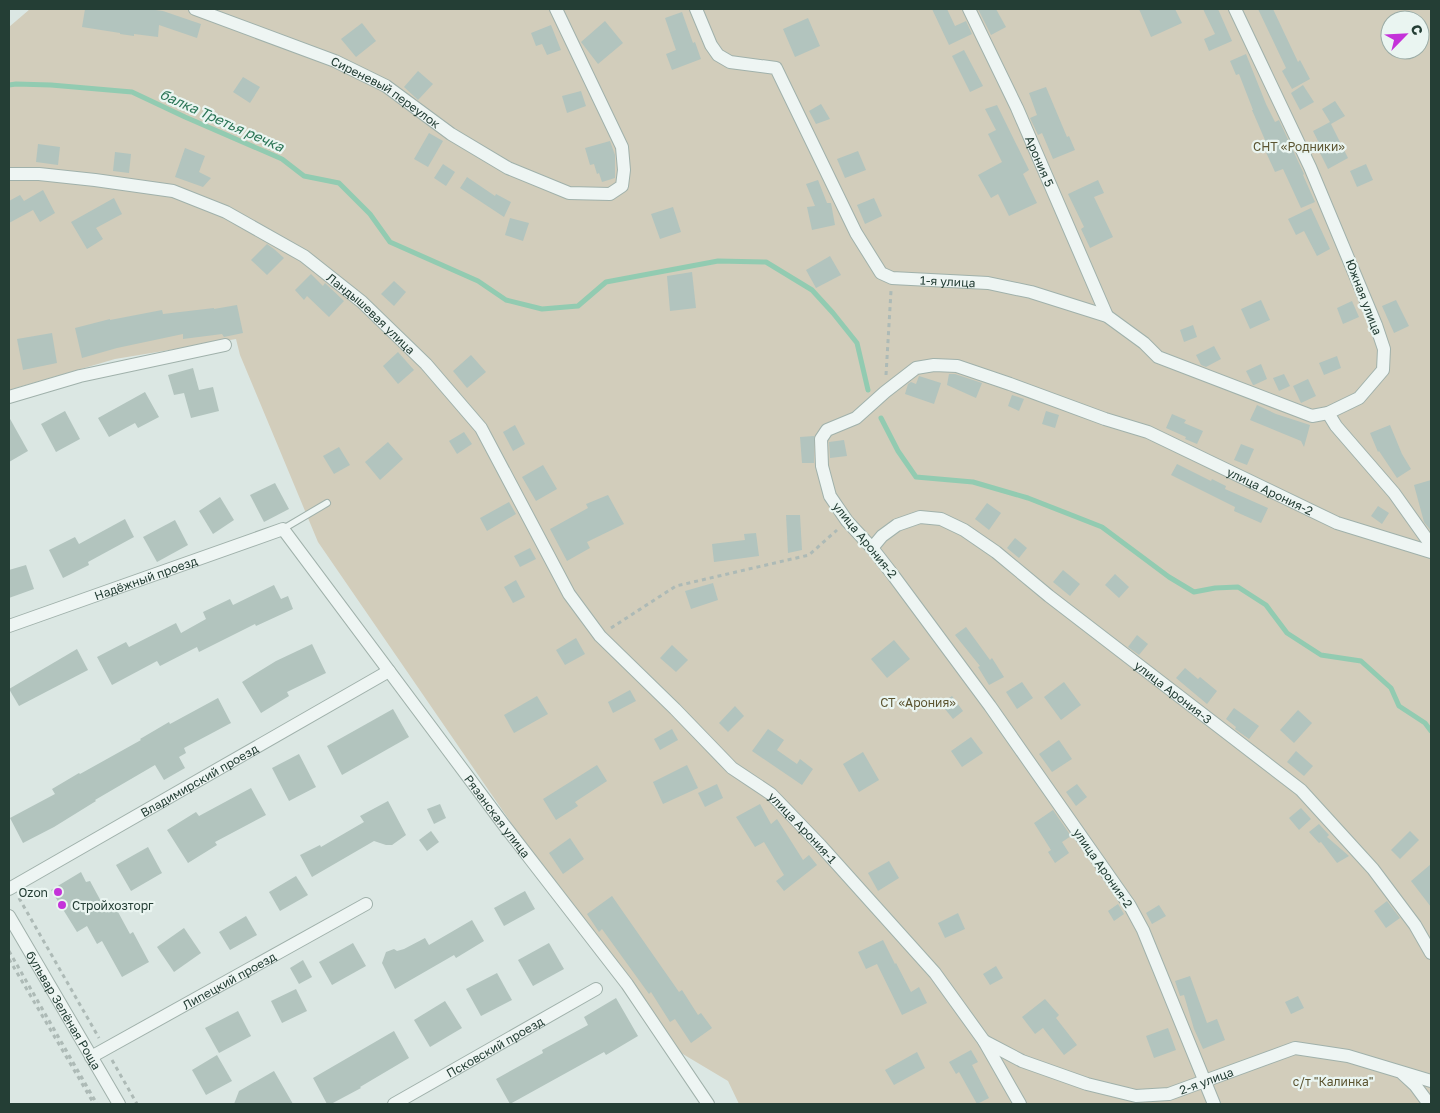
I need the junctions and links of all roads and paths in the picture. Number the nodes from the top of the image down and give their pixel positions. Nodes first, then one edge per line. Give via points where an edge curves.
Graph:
1 (195, 9) edge
2 (556, 9) edge
3 (696, 9) edge
4 (969, 9) edge
5 (1235, 9) edge
6 (9, 174) edge
7 (892, 278) junction
8 (1107, 316) junction
9 (225, 345) dead end
10 (885, 392) junction
11 (9, 396) edge
12 (1328, 413) junction
13 (1312, 416) junction
14 (1336, 426) junction
15 (327, 503) dead end
16 (847, 521) junction
17 (283, 530) junction
18 (1431, 544) edge
19 (872, 548) junction
20 (1431, 552) edge
21 (9, 626) edge
22 (600, 636) junction
23 (389, 672) junction
24 (11, 888) edge
25 (366, 904) dead end
26 (9, 916) edge
27 (9, 951) edge
28 (1431, 953) edge
29 (9, 959) edge
30 (596, 989) dead end
31 (984, 1041) junction
32 (106, 1049) junction
33 (91, 1057) junction
34 (1401, 1072) junction
35 (1431, 1081) edge
36 (1204, 1082) junction
37 (96, 1104) edge
38 (119, 1104) edge
39 (137, 1104) edge
40 (394, 1104) edge
41 (708, 1104) edge
42 (1020, 1104) edge
43 (1214, 1104) edge
44 (1429, 1104) edge

1 - 2 street, Сиреневый переулок via 335,61 386,86 451,134 508,168 569,193 610,194 622,186 622,147
3 - 7 street via 718,55 730,62 776,68 856,233 881,273
4 - 8 street, Арония 5 via 1017,108
5 - 12 street, Южная улица via 1310,167 1384,349 1383,370 1376,379 1359,398
6 - 22 street, Ландышевая улица via 49,175 173,191 226,212 304,256 362,302 426,364 481,428 569,594
7 - 8 street, 1-я улица via 988,283 1031,292
7 - 10 path
8 - 13 street, 1-я улица via 1158,356
9 - 11 street via 80,376
10 - 16 street, улица Арония-2 via 856,418 827,430 821,439 822,466 830,496
10 - 20 street, улица Арония-2 via 916,368 957,366 1148,432 1337,523
12 - 13 street
12 - 14 street
13 - 14 street, 1-я улица
14 - 18 street via 1394,493
15 - 17 lane
16 - 19 street, улица Арония-2
16 - 22 path via 809,554 676,586
17 - 21 street, Надёжный проезд
17 - 23 street, Рязанская улица
19 - 28 street, улица Арония-3 via 897,525 920,517 941,519 996,552 1301,790 1373,869 1415,925
19 - 36 street, улица Арония-2 via 990,706 1130,906 1143,930
22 - 31 street, улица Арония-1 via 732,768 771,794 820,845 935,973
23 - 24 street, Владимирский проезд
23 - 41 street, Рязанская улица via 627,984
24 - 32 path
25 - 32 street, Липецкий проезд
26 - 33 street, бульвар Зелёная Роща
27 - 37 path
29 - 37 path
30 - 40 street, Псковский проезд
31 - 36 street, 2-я улица via 1022,1061 1087,1084 1136,1096 1169,1094
31 - 42 street
32 - 33 street, Липецкий проезд
32 - 39 path
33 - 38 street, бульвар Зелёная Роща
34 - 35 street, 2-я улица
34 - 36 street, 2-я улица via 1348,1056 1295,1048
34 - 44 street
36 - 43 street, улица Арония-2

